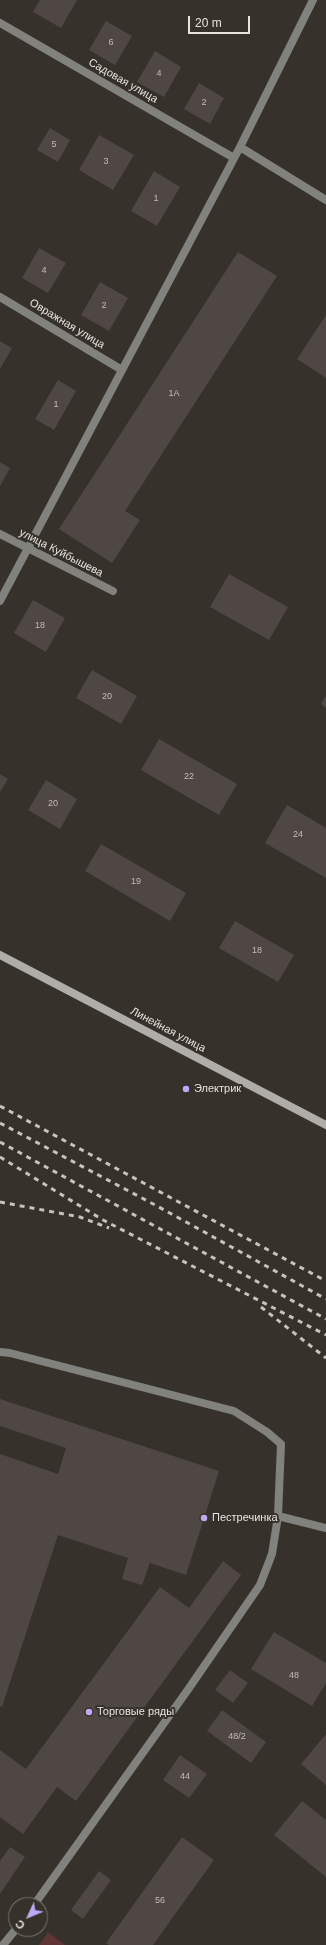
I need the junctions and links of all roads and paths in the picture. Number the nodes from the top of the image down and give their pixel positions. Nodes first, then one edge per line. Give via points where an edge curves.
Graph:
1 (313, 0) edge
2 (0, 23) edge
3 (240, 147) junction
4 (234, 158) junction
5 (326, 200) edge
6 (0, 297) edge
7 (122, 370) junction
8 (0, 534) edge
9 (28, 548) junction
10 (113, 591) dead end
11 (0, 601) edge
12 (0, 954) edge
13 (326, 1125) edge
14 (0, 1352) edge
15 (278, 1516) junction
16 (326, 1528) edge
17 (40, 1897) edge

1 - 3 street
2 - 4 street, Садовая улица
3 - 4 street
3 - 5 street
4 - 7 street
6 - 7 street, Овражная улица
7 - 9 street
8 - 9 street, улица Куйбышева
9 - 10 street, улица Куйбышева
9 - 11 street
12 - 13 street, Линейная улица
14 - 15 street via 234,1411 281,1444
15 - 16 street
15 - 17 street via 272,1554 260,1585 191,1687

